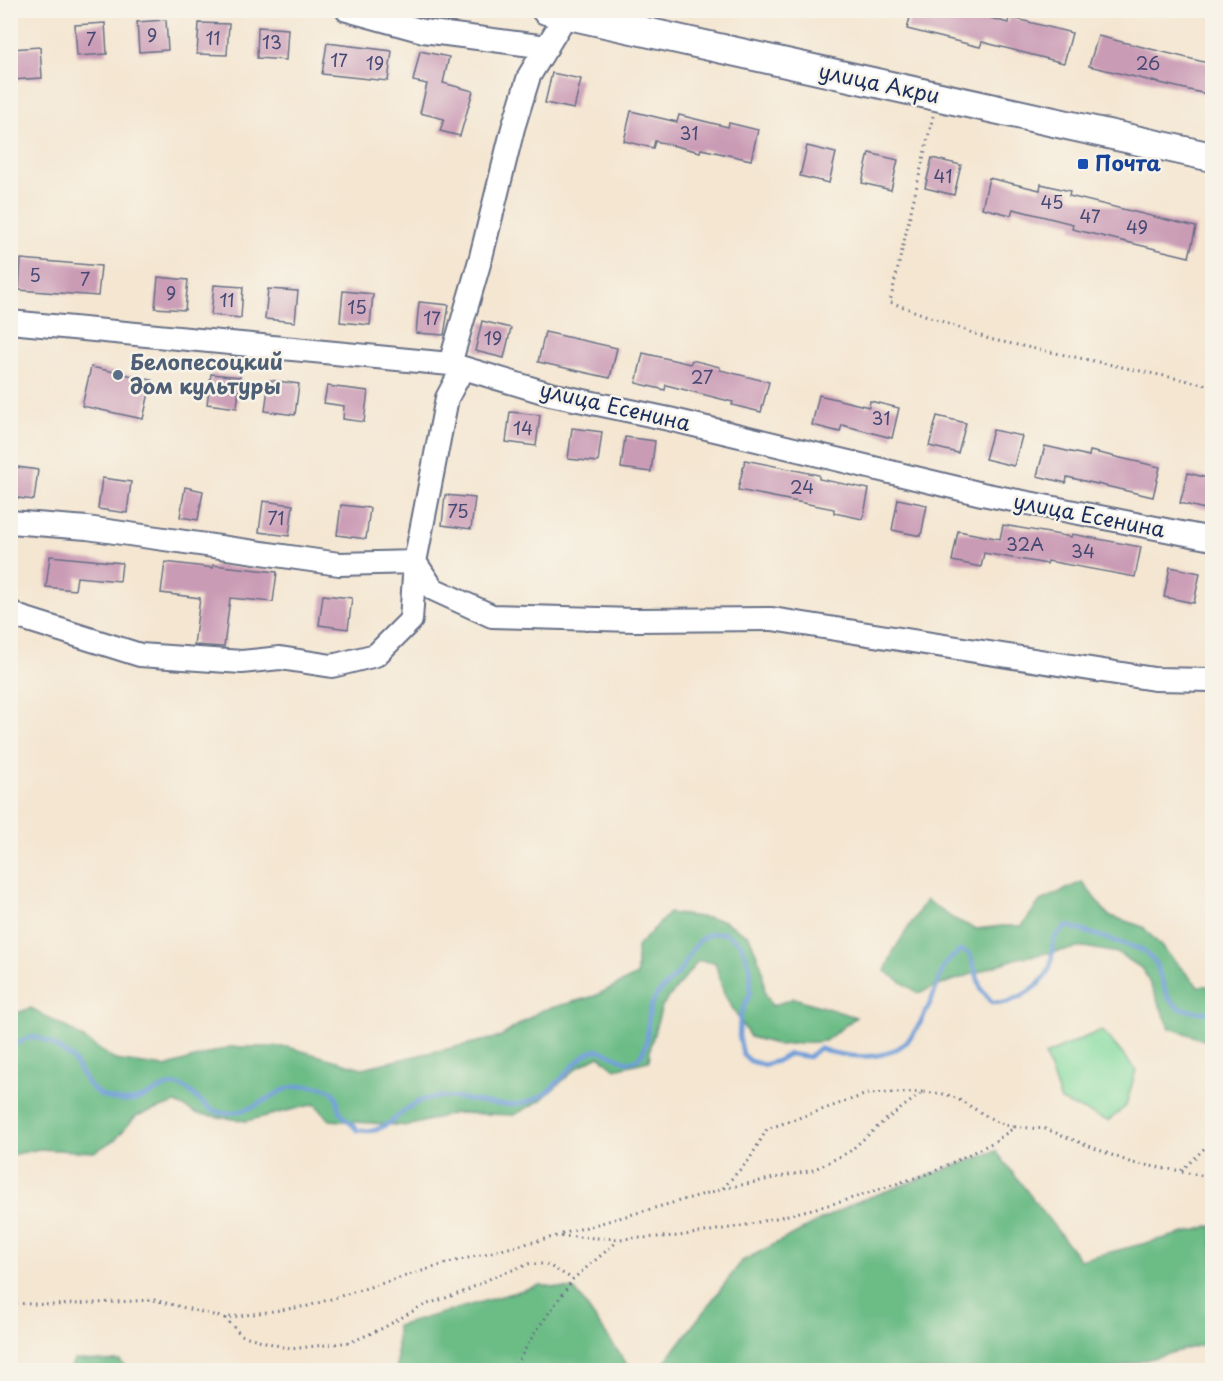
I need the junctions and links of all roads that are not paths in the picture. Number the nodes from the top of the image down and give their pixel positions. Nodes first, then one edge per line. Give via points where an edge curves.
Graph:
1 (347, 10) edge
2 (556, 13) edge
3 (547, 47) junction
4 (1212, 157) edge
5 (10, 322) edge
6 (457, 366) junction
7 (10, 522) edge
8 (1212, 539) edge
9 (415, 562) junction
10 (10, 612) edge
11 (1212, 680) edge

1 - 3 street via 423,31
2 - 3 street
2 - 4 main road, улица Акри
3 - 6 street via 529,76 513,128
5 - 6 street, улица Есенина
6 - 8 street, улица Есенина via 550,394 982,494
6 - 9 street via 447,398
7 - 9 street via 87,528 339,564
9 - 10 street via 411,620 376,655 332,666 280,658 242,662 140,655
9 - 11 street via 433,589 492,616 772,619 1154,678

